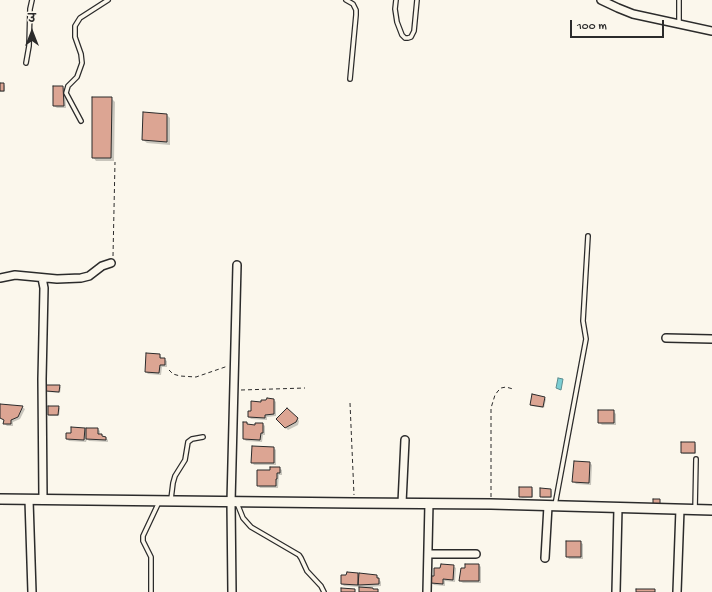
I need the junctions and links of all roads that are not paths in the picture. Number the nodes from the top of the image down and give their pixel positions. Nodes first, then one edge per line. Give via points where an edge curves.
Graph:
1 (32, 0) edge
2 (108, 0) edge
3 (346, 0) edge
4 (396, 0) edge
5 (417, 0) edge
6 (601, 0) edge
7 (679, 0) edge
8 (679, 24) junction
9 (712, 31) edge
10 (26, 63) dead end
11 (350, 79) dead end
12 (81, 120) dead end
13 (588, 236) dead end
14 (111, 263) road end
15 (237, 265) dead end
16 (0, 278) edge
17 (42, 278) junction
18 (666, 338) dead end
19 (712, 339) edge
20 (203, 437) dead end
21 (405, 440) dead end
22 (696, 459) dead end
23 (0, 499) edge
24 (30, 500) junction
25 (43, 500) junction
26 (159, 500) junction
27 (171, 500) junction
28 (234, 502) junction
29 (429, 503) junction
30 (402, 504) junction
31 (551, 506) junction
32 (618, 508) junction
33 (680, 509) junction
34 (695, 510) junction
35 (712, 510) edge
36 (428, 554) junction
37 (476, 554) dead end
38 (545, 558) dead end
39 (32, 592) edge
40 (151, 592) edge
41 (232, 592) edge
42 (324, 592) edge
43 (427, 592) edge
44 (616, 592) edge
45 (677, 592) edge

1 - 10 lane
2 - 12 lane via 80,18 75,26 75,37 82,63 78,77 68,86 66,93
3 - 11 lane via 355,7 356,15
4 - 5 lane via 397,22 402,34 408,38 414,31
6 - 8 street via 633,14
7 - 8 lane
8 - 9 street
13 - 31 lane via 583,322 586,339
14 - 17 street via 85,277
15 - 28 street
16 - 17 street via 20,275
17 - 25 street
18 - 19 street
20 - 27 lane via 188,442 185,460 173,482
21 - 30 street
22 - 34 lane
23 - 24 street
24 - 25 street
24 - 39 street
25 - 26 street
26 - 27 street
26 - 40 lane via 143,536 151,557
27 - 28 street
28 - 30 street
28 - 41 street
28 - 42 lane via 251,527 299,555 307,571 322,586
29 - 30 street
29 - 31 street
29 - 36 street
31 - 32 street
31 - 38 street
32 - 33 street
32 - 44 street
33 - 34 street
33 - 45 street
34 - 35 street
36 - 37 street
36 - 43 street

